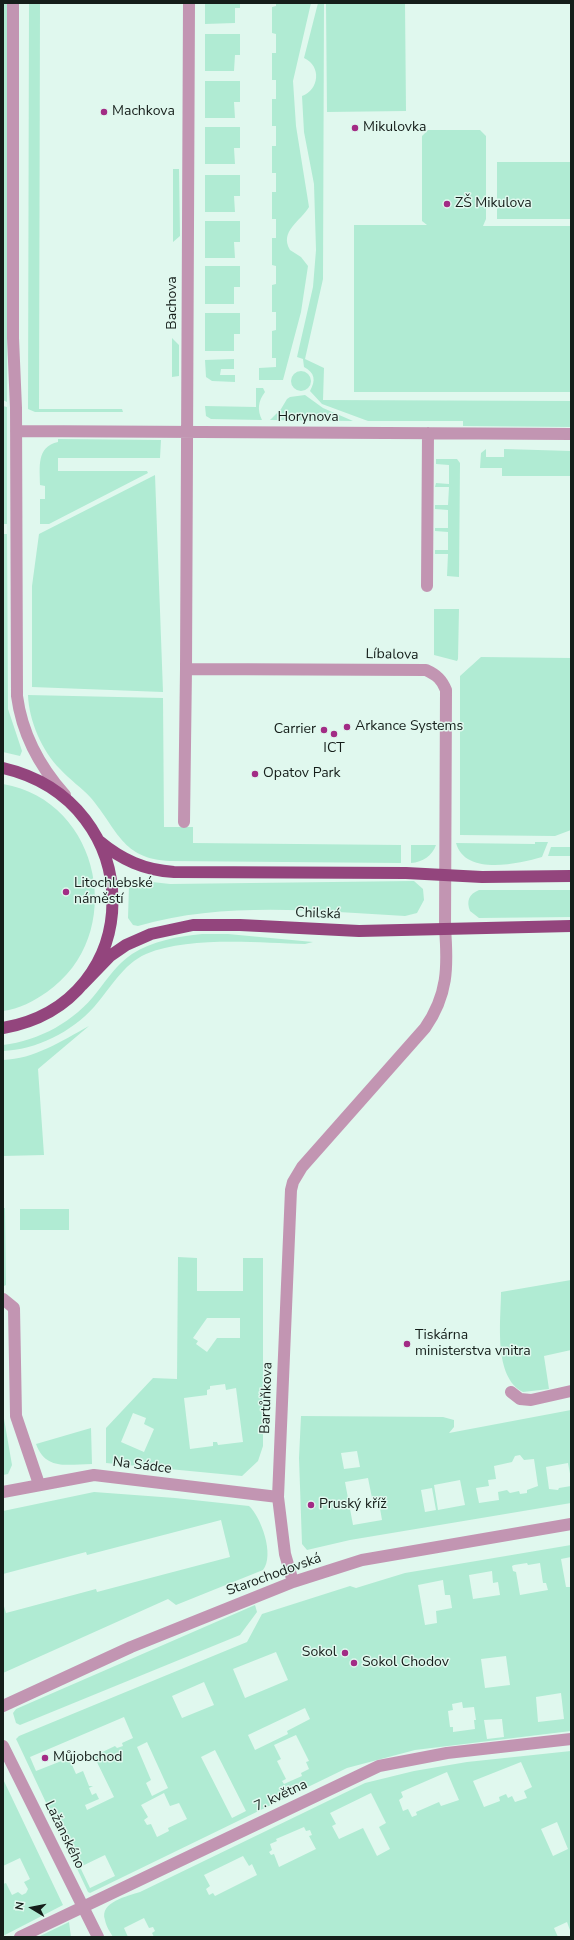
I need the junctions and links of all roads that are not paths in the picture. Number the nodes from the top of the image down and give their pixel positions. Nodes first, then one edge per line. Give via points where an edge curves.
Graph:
1 (13, 3) edge
2 (189, 3) edge
3 (16, 431) junction
4 (188, 432) junction
5 (428, 433) junction
6 (571, 434) edge
7 (427, 586) dead end
8 (186, 669) junction
9 (3, 768) edge
10 (71, 802) junction
11 (184, 822) dead end
12 (99, 841) junction
13 (445, 875) junction
14 (571, 876) edge
15 (571, 926) edge
16 (445, 928) junction
17 (82, 985) junction
18 (3, 1028) edge
19 (3, 1299) edge
20 (512, 1392) dead end
21 (571, 1392) edge
22 (39, 1484) junction
23 (3, 1492) edge
24 (278, 1497) junction
25 (571, 1524) edge
26 (293, 1582) junction
27 (3, 1706) edge
28 (571, 1739) edge
29 (3, 1746) edge
30 (83, 1906) junction
31 (20, 1937) edge
32 (98, 1937) edge

1 - 3 street via 13,338
2 - 4 street, Bachova
3 - 4 street
3 - 10 street via 18,706 26,734 39,762
4 - 5 street, Horynova
4 - 8 street
5 - 6 street, Horynova
5 - 7 street
8 - 11 street
8 - 13 street, Líbalova via 426,670 434,674 446,690
9 - 10 main road via 46,783
10 - 12 main road via 87,820
12 - 13 main road via 124,859 161,871
12 - 17 main road via 108,861 111,876 111,918 103,947
13 - 14 main road
13 - 16 street, Líbalova
15 - 16 main road, Chilská
16 - 17 main road, Chilská via 359,930 240,925 179,927 151,934 126,945 110,956
16 - 24 street, Bartůňkova via 447,975 434,1016 302,1166 293,1182
17 - 18 main road via 49,1012 27,1023
19 - 22 street via 14,1308 16,1416
20 - 21 street via 520,1399 531,1400
22 - 23 street, Na Sádce
22 - 24 street, Na Sádce via 94,1475
24 - 26 street, Bartůňkova via 285,1554
25 - 26 street, Starochodovská via 362,1560
26 - 27 street, Starochodovská via 131,1647
28 - 30 street, 7. května via 447,1753 379,1766
29 - 30 street, Lažanského
30 - 31 street, 7. května
30 - 32 street, Lažanského

